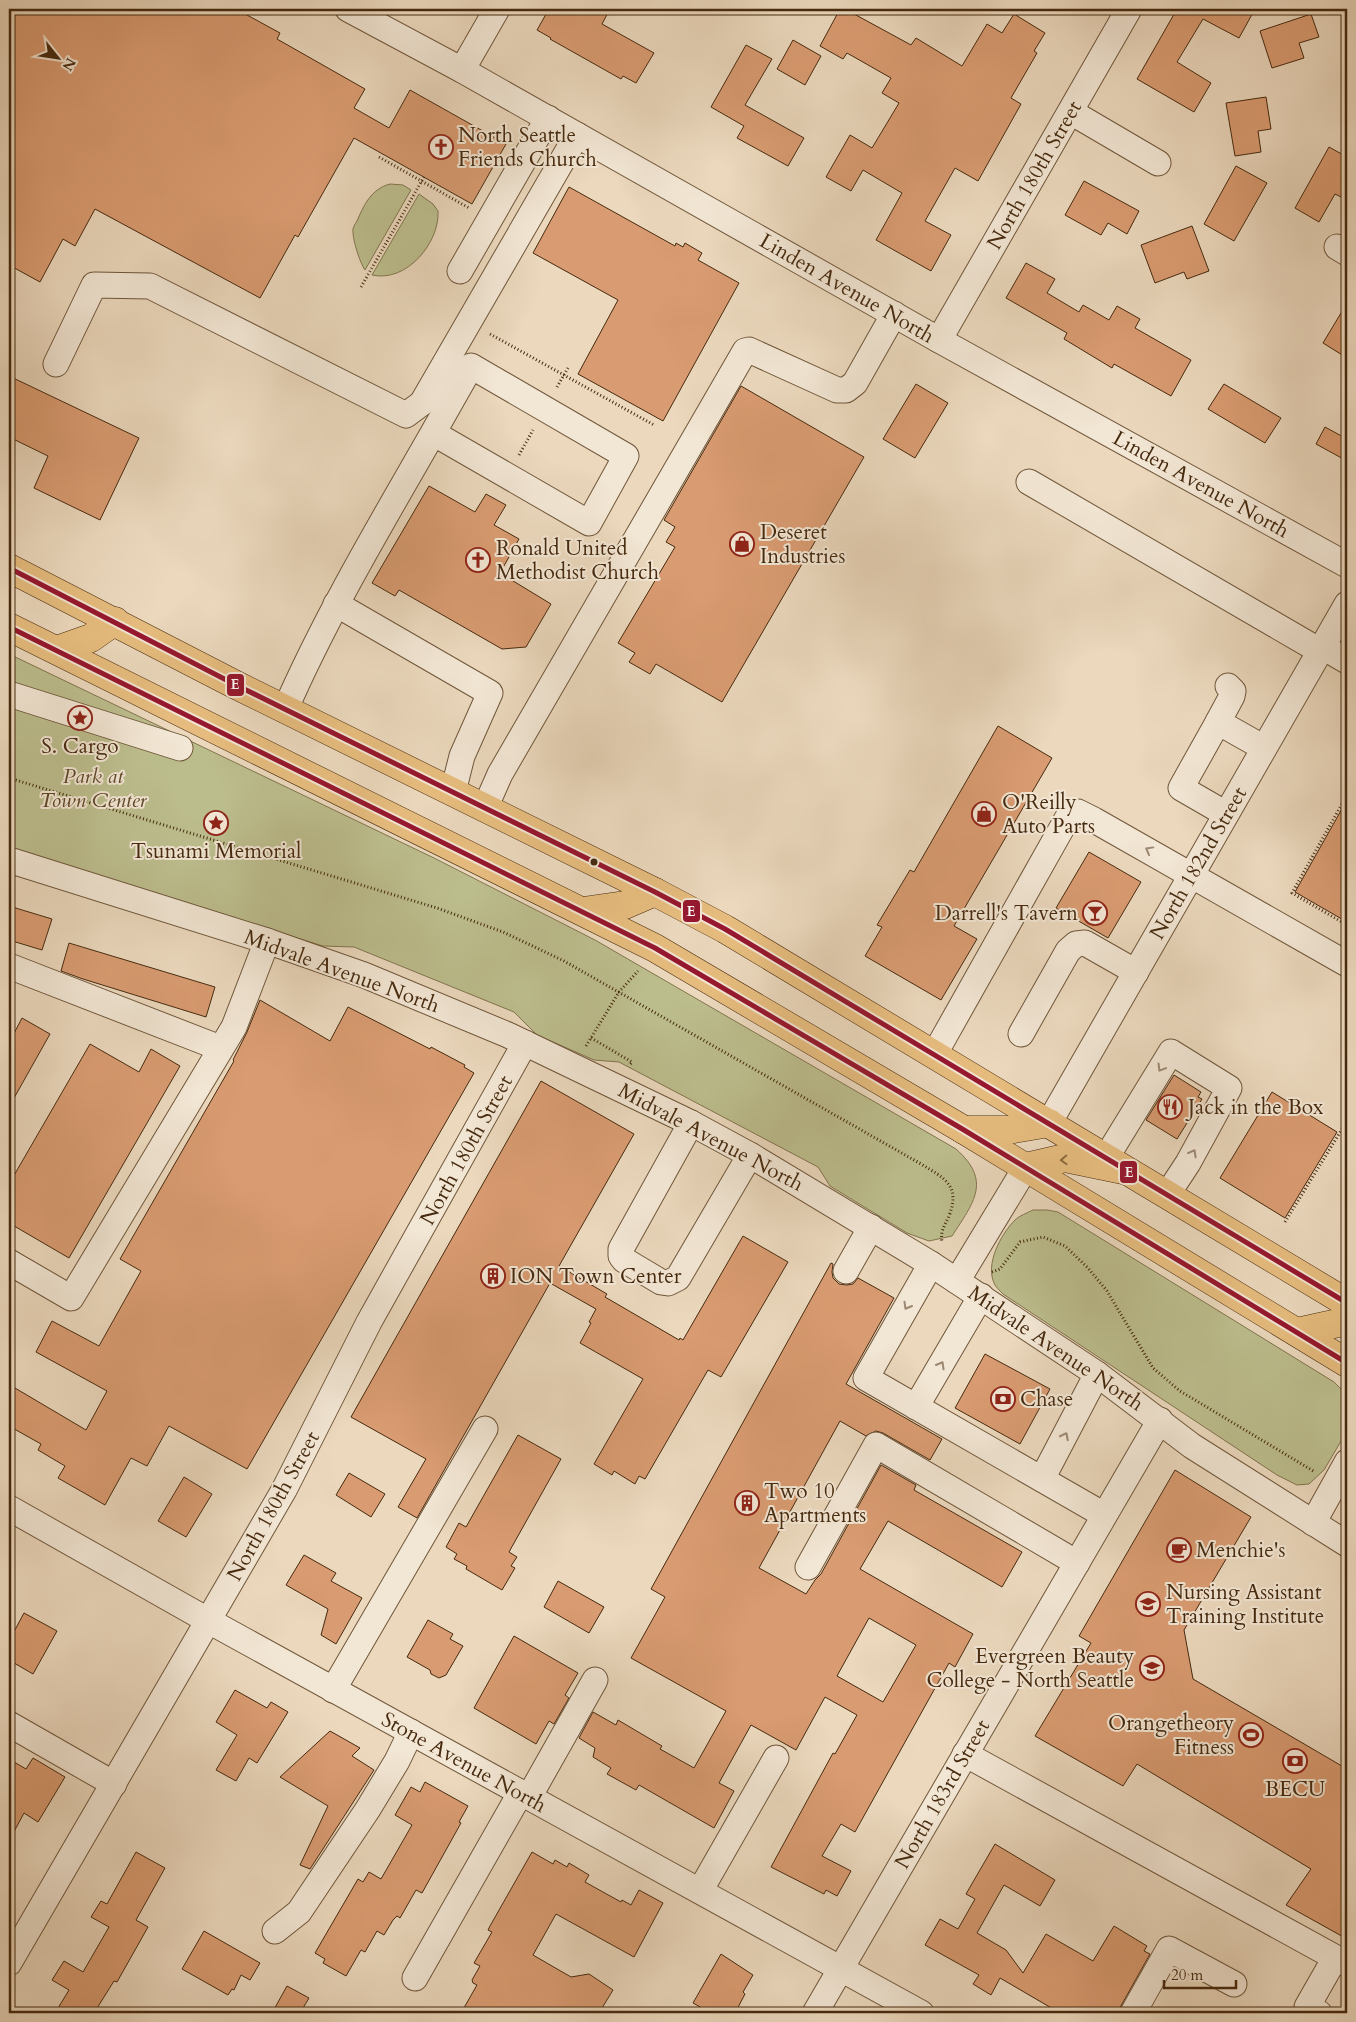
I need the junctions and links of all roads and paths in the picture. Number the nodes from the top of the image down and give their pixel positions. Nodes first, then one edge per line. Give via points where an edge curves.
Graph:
1 (348, 9) edge
2 (497, 9) edge
3 (1129, 9) edge
4 (462, 70) junction
5 (1070, 112) junction
6 (548, 118) junction
7 (577, 135) junction
8 (379, 157) dead end
9 (1158, 163) dead end
10 (423, 179) junction
11 (470, 209) dead end
12 (460, 271) dead end
13 (361, 287) dead end
14 (894, 314) junction
15 (485, 332) dead end
16 (939, 340) junction
17 (56, 364) dead end
18 (654, 425) dead end
19 (433, 433) junction
20 (1029, 482) dead end
21 (1347, 565) edge
22 (9, 568) edge
23 (336, 604) junction
24 (1347, 604) edge
25 (115, 621) junction
26 (9, 626) edge
27 (1322, 649) junction
28 (57, 650) junction
29 (1347, 661) edge
30 (1228, 686) dead end
31 (9, 694) edge
32 (285, 710) junction
33 (1218, 722) junction
34 (180, 748) dead end
35 (1264, 748) junction
36 (9, 778) edge
37 (453, 792) junction
38 (1347, 795) edge
39 (485, 808) junction
40 (1226, 814) junction
41 (9, 860) edge
42 (1192, 874) junction
43 (655, 892) junction
44 (584, 911) junction
45 (1347, 925) edge
46 (267, 941) junction
47 (1347, 964) edge
48 (9, 966) edge
49 (638, 971) dead end
50 (1136, 972) junction
51 (619, 992) junction
52 (1021, 1034) dead end
53 (525, 1043) junction
54 (220, 1048) junction
55 (584, 1049) dead end
56 (934, 1054) junction
57 (1347, 1121) edge
58 (1049, 1122) junction
59 (691, 1123) junction
60 (964, 1130) junction
61 (750, 1155) junction
62 (1118, 1165) junction
63 (1026, 1167) junction
64 (1167, 1195) junction
65 (1285, 1222) dead end
66 (871, 1226) junction
67 (942, 1242) dead end
68 (9, 1262) edge
69 (931, 1264) junction
70 (846, 1272) dead end
71 (990, 1272) dead end
72 (957, 1281) junction
73 (981, 1296) junction
74 (1347, 1303) edge
75 (1347, 1315) edge
76 (1297, 1332) junction
77 (1347, 1363) edge
78 (1097, 1374) junction
79 (916, 1407) junction
80 (1160, 1420) junction
81 (485, 1429) dead end
82 (1347, 1462) edge
83 (1322, 1476) dead end
84 (1042, 1479) junction
85 (9, 1508) edge
86 (1104, 1515) junction
87 (1312, 1523) junction
88 (1347, 1544) edge
89 (1077, 1563) junction
90 (808, 1567) dead end
91 (208, 1621) junction
92 (595, 1680) dead end
93 (333, 1690) junction
94 (9, 1724) edge
95 (411, 1732) junction
96 (965, 1754) junction
97 (776, 1758) dead end
98 (114, 1784) junction
99 (525, 1795) junction
100 (700, 1891) junction
101 (275, 1931) dead end
102 (1341, 1961) edge
103 (9, 1963) edge
104 (841, 1968) junction
105 (415, 1978) dead end
106 (1234, 1984) dead end
107 (815, 2013) edge
108 (921, 2013) edge
109 (1133, 2013) edge
110 (1318, 2013) edge

1 - 4 street, Linden Avenue North
2 - 4 street
3 - 5 street, North 180th Street
4 - 6 street, Linden Avenue North
5 - 9 street
5 - 16 street, North 180th Street
6 - 7 street, Linden Avenue North
6 - 12 street
7 - 14 street, Linden Avenue North
7 - 17 street via 422,403 406,415 150,286 94,285
8 - 10 path
10 - 11 path
10 - 13 path
14 - 16 street, Linden Avenue North
14 - 39 street via 855,383 846,390 837,390 745,351 500,774
15 - 18 path
16 - 21 street, Linden Avenue North
19 - 19 street via 589,523 626,456 471,366
19 - 23 street
20 - 27 street
22 - 25 main road
23 - 32 street
23 - 37 street via 490,694 462,756
24 - 27 street, North 182nd Street
25 - 28 main road via 92,638
25 - 32 main road
26 - 28 main road
27 - 29 street
27 - 35 street, North 182nd Street
28 - 44 main road
30 - 33 street via 1233,691 1232,696
31 - 34 street
32 - 37 main road
33 - 35 street
33 - 40 street via 1180,788
35 - 40 street, North 182nd Street
36 - 51 path via 437,908 504,932
37 - 39 main road
38 - 45 path via 1292,893
39 - 43 main road
40 - 42 street, North 182nd Street
41 - 46 street, Midvale Avenue North
42 - 47 street
42 - 50 street, North 182nd Street
42 -> 56 street via 1094,820 1073,812
43 - 44 main road via 625,905
43 - 56 main road via 725,929
44 - 60 main road via 655,948
46 - 53 street, Midvale Avenue North via 364,975
46 - 54 street via 234,1026
48 - 54 street
49 - 51 path
50 - 52 street via 1085,943 1076,944 1068,951
50 - 58 street, North 182nd Street
51 - 55 path
51 - 67 path via 944,1179 951,1186 953,1197 941,1232
53 - 59 street, Midvale Avenue North
53 - 91 street, North 180th Street via 369,1322 284,1490
54 - 68 street via 71,1298
56 - 58 main road
57 - 65 path
58 - 60 main road via 1008,1130
58 - 62 main road
59 - 61 street, Midvale Avenue North
59 - 61 street via 621,1249 624,1260 661,1282 668,1283 678,1278
60 - 63 main road
61 - 66 street, Midvale Avenue North
62 -> 63 main road via 1065,1158
62 - 64 main road
64 -> 62 street via 1229,1088 1171,1052
63 - 72 street
63 - 76 main road
64 - 74 main road
66 - 69 street, Midvale Avenue North
66 - 70 street
69 - 72 street, Midvale Avenue North
69 -> 79 street via 866,1378
71 - 83 path via 1000,1269 1020,1242 1043,1237 1065,1246 1107,1291 1154,1368 1180,1391
72 - 73 street, Midvale Avenue North
73 - 78 street, Midvale Avenue North
79 -> 73 street
75 - 76 main road via 1338,1324
76 - 77 main road
78 - 80 street, Midvale Avenue North
84 -> 78 street
79 - 84 street
80 - 86 street, North 183rd Street
80 - 87 street, Midvale Avenue North via 1192,1446
81 - 93 street
82 - 87 street
84 - 86 street
85 - 91 street, Stone Avenue North
86 - 89 street, North 183rd Street
87 - 88 street, Midvale Avenue North
89 - 90 street via 876,1446
89 - 96 street, North 183rd Street
91 - 93 street, Stone Avenue North
91 - 98 street, North 180th Street
92 - 99 street
93 - 95 street, Stone Avenue North
94 - 98 street
95 - 99 street, Stone Avenue North
95 - 101 street via 368,1809 299,1912
96 - 102 street
96 - 104 street, North 183rd Street
97 - 100 street
98 - 103 street, North 180th Street
99 - 100 street, Stone Avenue North
99 - 105 street
100 - 104 street, Stone Avenue North
102 - 110 street via 1307,2007
104 - 107 street, North 183rd Street
104 - 108 street, Stone Avenue North
106 - 109 street via 1169,1948

